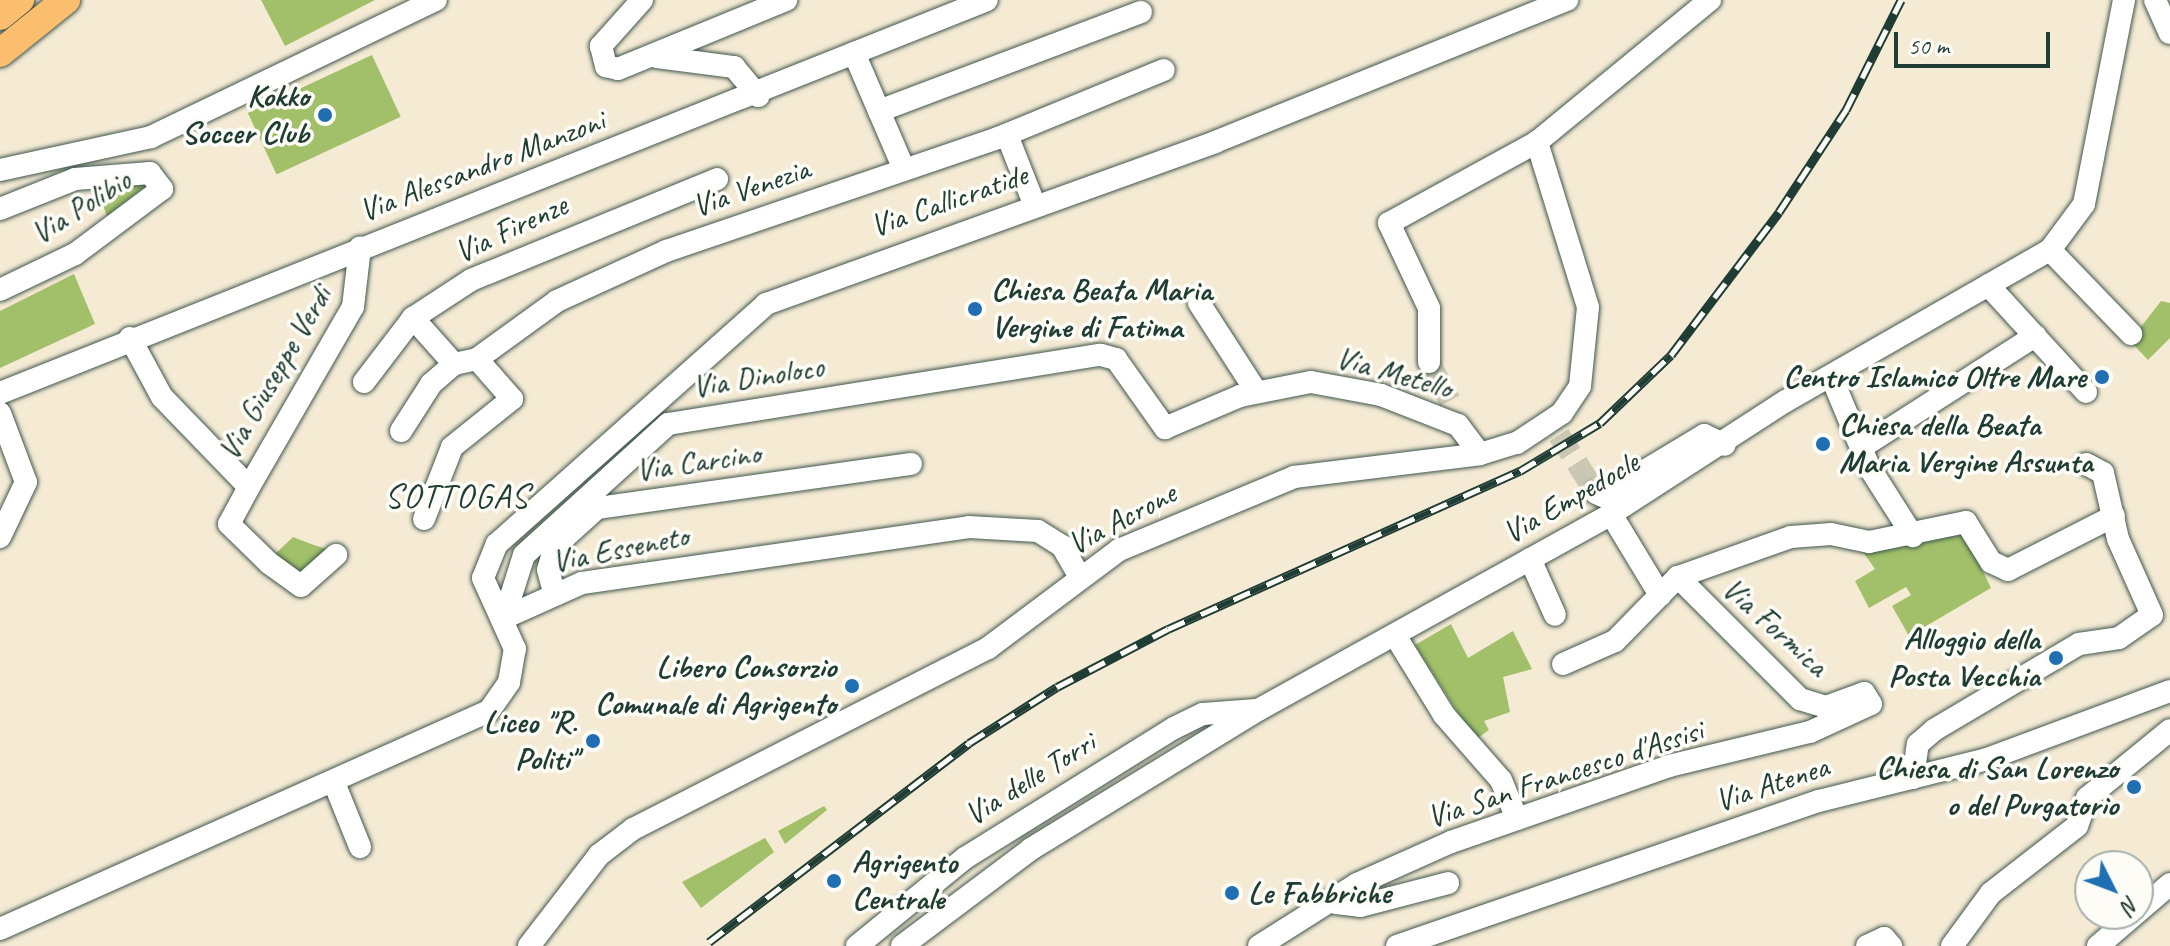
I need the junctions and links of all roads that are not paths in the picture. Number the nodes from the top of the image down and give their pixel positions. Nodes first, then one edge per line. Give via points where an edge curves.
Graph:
1 (20, 0) edge
2 (66, 0) edge
3 (436, 0) edge
4 (642, 0) edge
5 (786, 0) edge
6 (987, 0) edge
7 (1567, 0) edge
8 (1710, 0) edge
9 (2124, 0) edge
10 (2155, 0) edge
11 (1141, 12) dead end
12 (0, 16) edge
13 (2170, 33) edge
14 (0, 53) edge
15 (854, 53) junction
16 (652, 55) junction
17 (1164, 70) dead end
18 (758, 96) junction
19 (879, 111) junction
20 (1007, 135) junction
21 (1537, 142) junction
22 (904, 169) junction
23 (0, 170) edge
24 (717, 179) dead end
25 (1035, 206) junction
26 (0, 209) edge
27 (360, 247) junction
28 (2050, 250) junction
29 (1988, 285) junction
30 (0, 290) edge
31 (1199, 303) dead end
32 (413, 318) junction
33 (2131, 334) dead end
34 (2035, 336) junction
35 (130, 338) junction
36 (477, 359) junction
37 (1116, 359) joint
38 (1429, 362) tunnel mouth
39 (454, 364) junction
40 (1831, 376) junction
41 (364, 382) dead end
42 (1265, 388) junction
43 (2086, 392) dead end
44 (0, 393) edge
45 (1450, 401) tunnel mouth
46 (0, 413) edge
47 (1458, 425) junction
48 (401, 431) dead end
49 (1725, 445) junction
50 (1480, 454) junction
51 (1865, 457) junction
52 (911, 464) dead end
53 (2086, 464) dead end
54 (249, 487) junction
55 (1596, 493) dead end
56 (1611, 514) junction
57 (2114, 516) junction
58 (424, 519) dead end
59 (1913, 536) junction
60 (0, 537) edge
61 (336, 555) dead end
62 (1530, 559) junction
63 (1079, 576) junction
64 (1678, 577) junction
65 (554, 592) junction
66 (1660, 595) junction
67 (1555, 615) dead end
68 (504, 618) junction
69 (1396, 637) junction
70 (1563, 664) dead end
71 (2170, 691) edge
72 (1869, 707) joint
73 (1258, 710) junction
74 (2170, 730) edge
75 (1913, 778) junction
76 (335, 785) junction
77 (1517, 819) junction
78 (360, 847) dead end
79 (1448, 883) dead end
80 (2170, 884) edge
81 (1336, 903) junction
82 (0, 929) edge
83 (529, 946) edge
84 (857, 946) edge
85 (902, 946) edge
86 (1259, 946) edge
87 (1397, 946) edge
88 (1952, 946) edge
89 (2098, 946) edge

1 - 12 main road
2 - 14 main road
3 - 23 street via 151,137
4 - 16 street via 600,56 618,69
5 - 16 street
6 - 15 street, Via Alessandro Manzoni
7 - 25 street, Via Callicratide
8 - 21 street
9 - 28 street, Via Empedocle via 2084,204
10 - 13 street
11 - 19 street
15 - 18 street, Via Alessandro Manzoni
15 - 19 street
16 - 18 street via 734,67
17 - 20 street, Via Venezia
18 - 27 street, Via Alessandro Manzoni
19 - 22 street
20 - 22 street, Via Venezia
20 - 25 street
21 - 38 street via 1389,223 1429,308
21 - 50 street, Via Acrone via 1588,307 1580,386 1554,428
22 - 36 street, Via Venezia via 666,251 557,301
24 - 32 street, Via Firenze via 471,280
25 - 68 street, Via Callicratide via 766,304 497,544 483,578
26 - 30 street, Via Polibio via 75,179 150,173 162,189 75,254
27 - 35 street, Via Alessandro Manzoni
27 - 54 street, Via Giuseppe Verdi via 353,307
28 - 29 street, Via Empedocle
28 - 33 street
29 - 34 street
29 - 40 street, Via Empedocle
31 - 42 street
32 - 39 street
32 - 41 street, Via Firenze
34 - 43 street
34 - 51 street
35 - 44 street, Via Alessandro Manzoni
35 - 54 street, Via Giuseppe Verdi via 162,397
36 - 39 street, Via Venezia
36 - 58 street via 512,399 452,447
37 - 42 street, Via Metello via 1165,428
37 - 68 street, Via Dinoloco via 1101,355 668,424 524,555
39 - 48 street via 431,384
40 - 49 street, Via Empedocle
40 - 51 street
42 - 47 street, Via Metello via 1311,382 1381,395
45 - 47 street
46 - 60 street via 26,482
47 - 50 street, Via Metello
49 - 55 street via 1704,435 1603,496
49 - 56 street, Via Empedocle
50 - 63 street, Via Acrone via 1294,477 1119,550
51 - 59 street
52 - 65 street, Via Carcino via 597,508 555,546 548,570
53 - 57 street via 2103,473
54 - 61 street via 229,524 269,563 301,586
56 - 62 street, Via Empedocle
56 - 66 street
57 - 59 street via 2008,570 1991,562 1966,522
57 - 75 street via 2152,615 2119,638 2079,644 1934,730 1918,744
59 - 64 street via 1869,542 1831,534 1791,537
62 - 67 street
62 - 69 street, Via Empedocle
63 - 65 street, Via Esseneto via 1062,546 1038,531 969,527
63 - 83 street, Via Acrone via 988,648 615,841
64 - 66 street
64 - 72 street, Via Formica via 1800,699 1826,707 1864,693
65 - 68 street, Via Esseneto
66 - 70 street via 1615,641
68 - 76 street via 515,649 509,682 489,711
69 - 73 street, Via Empedocle
69 - 77 street via 1444,715 1501,780
71 - 75 street, Via Atenea via 1987,759
72 - 77 street, Via San Francesco d'Assisi via 1810,732 1669,766
73 - 84 street, Via delle Torri via 1203,714 1174,728 965,858
73 - 85 street, Via Empedocle via 1031,849
74 - 88 street via 2087,798 2084,820 1991,893
75 - 87 street, Via Atenea via 1819,801 1572,892
76 - 78 street
76 - 82 street
77 - 81 street, Via San Francesco d'Assisi via 1357,884
79 - 81 street, Via San Francesco d'Assisi via 1360,906
80 - 89 street
81 - 86 street, Via San Francesco d'Assisi

